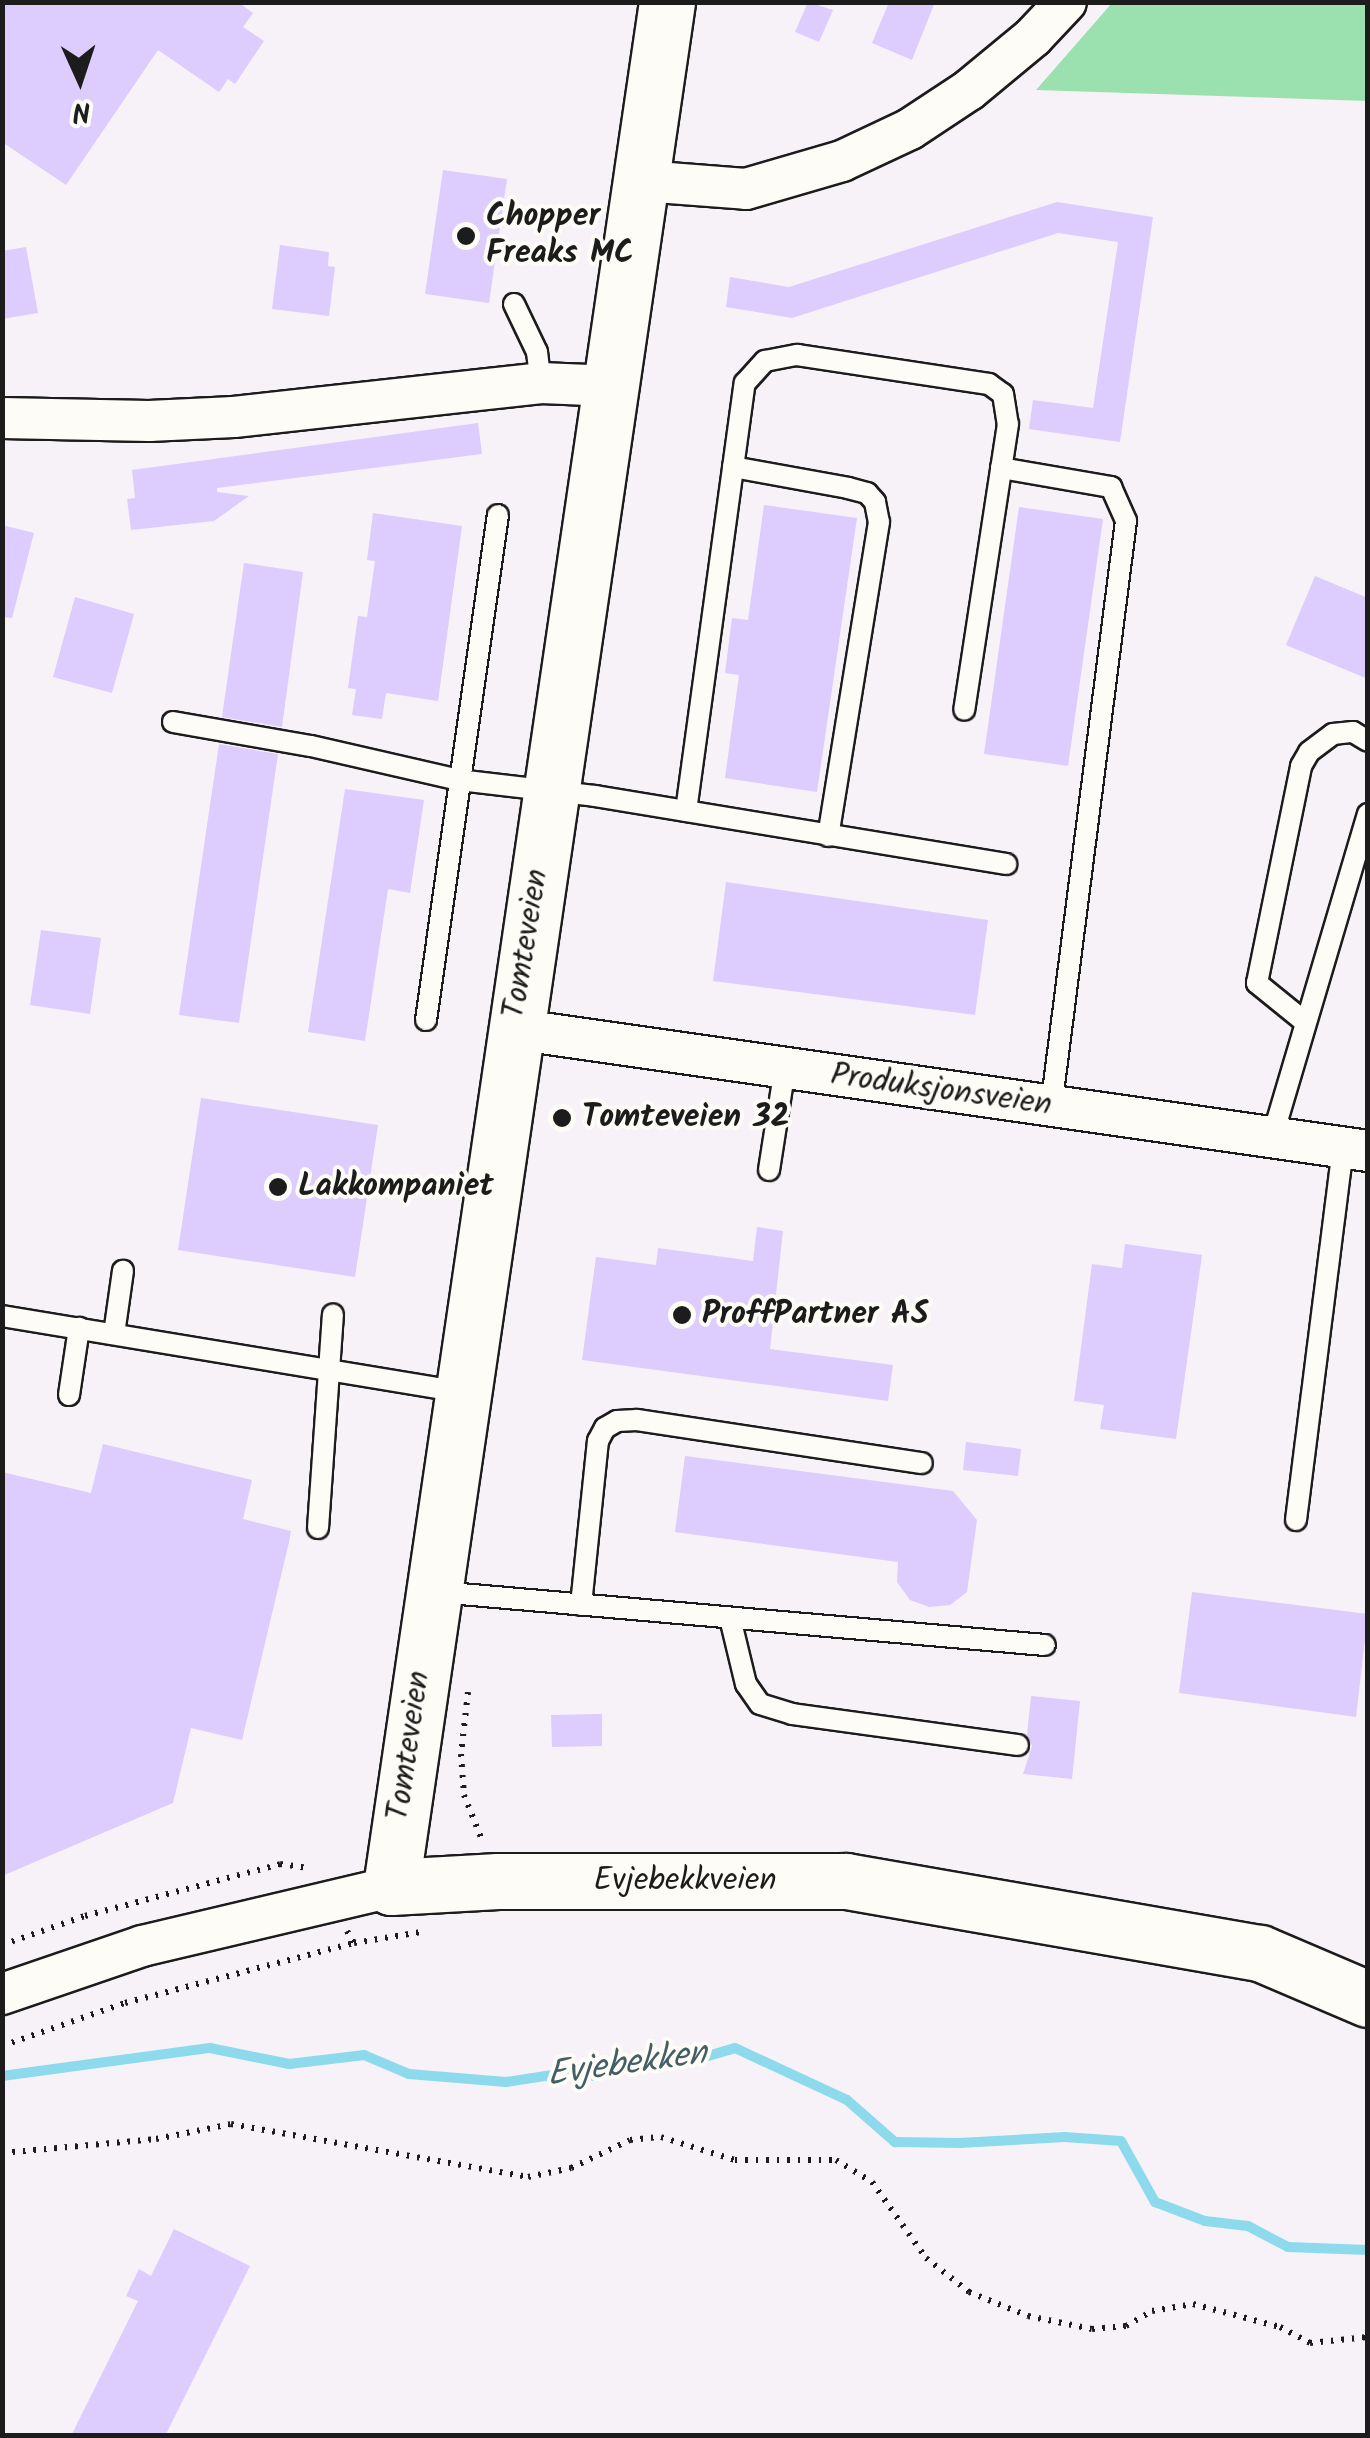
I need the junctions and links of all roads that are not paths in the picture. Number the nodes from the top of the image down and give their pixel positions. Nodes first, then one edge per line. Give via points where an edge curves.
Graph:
1 (667, 2) edge
2 (1066, 2) edge
3 (643, 180) junction
4 (514, 304) dead end
5 (540, 383) junction
6 (613, 386) junction
7 (2, 418) edge
8 (733, 467) junction
9 (1001, 468) junction
10 (498, 515) dead end
11 (964, 710) dead end
12 (174, 722) dead end
13 (1368, 741) edge
14 (460, 780) junction
15 (550, 792) junction
16 (686, 812) junction
17 (1368, 814) edge
18 (828, 836) junction
19 (1006, 864) dead end
20 (426, 1020) dead end
21 (1305, 1022) junction
22 (514, 1029) junction
23 (785, 1068) junction
24 (1052, 1108) junction
25 (1272, 1138) junction
26 (1355, 1149) edge
27 (769, 1170) dead end
28 (123, 1271) dead end
29 (2, 1316) edge
30 (333, 1316) dead end
31 (79, 1328) junction
32 (114, 1334) junction
33 (328, 1370) junction
34 (462, 1392) junction
35 (68, 1395) dead end
36 (922, 1463) dead end
37 (1296, 1520) dead end
38 (318, 1528) dead end
39 (431, 1591) junction
40 (580, 1605) junction
41 (730, 1618) junction
42 (1046, 1645) dead end
43 (1018, 1745) dead end
44 (391, 1887) junction
45 (2, 1994) edge
46 (1368, 1998) edge

1 - 3 street, Tomteveien
2 - 3 street via 968,90 910,129 842,161 746,189
3 - 6 street, Tomteveien
4 - 5 lane via 537,352
5 - 6 street
5 - 7 street via 234,417
6 - 15 street, Tomteveien
8 - 9 lane via 745,383 765,361 797,355 989,384 1007,406
8 - 16 lane
8 - 18 lane via 848,488 875,502 879,522
9 - 11 lane
9 - 24 lane via 1110,487 1126,521
10 - 14 lane
12 - 14 lane
13 - 21 lane via 1353,732 1333,734 1301,766 1257,983
14 - 15 lane
14 - 20 lane
15 - 16 lane
15 - 22 street, Tomteveien
16 - 18 lane
17 - 21 lane
18 - 19 lane
21 - 25 lane
22 - 23 street, Produksjonsveien
22 - 34 street, Tomteveien
23 - 24 street, Produksjonsveien
23 - 27 lane
24 - 25 street, Produksjonsveien
25 - 26 street, Produksjonsveien
26 - 37 lane
28 - 32 lane
29 - 31 lane
30 - 33 lane
31 - 32 lane
31 - 35 lane
32 - 33 lane
33 - 34 lane
33 - 38 lane
34 - 39 street, Tomteveien
36 - 40 lane via 617,1421 598,1441
39 - 40 lane
39 - 44 street, Tomteveien
40 - 41 lane
41 - 42 lane
41 - 43 lane via 746,1684 760,1704
44 - 45 street, Evjebekkveien via 142,1946
44 - 46 street, Evjebekkveien via 846,1881 1260,1953

